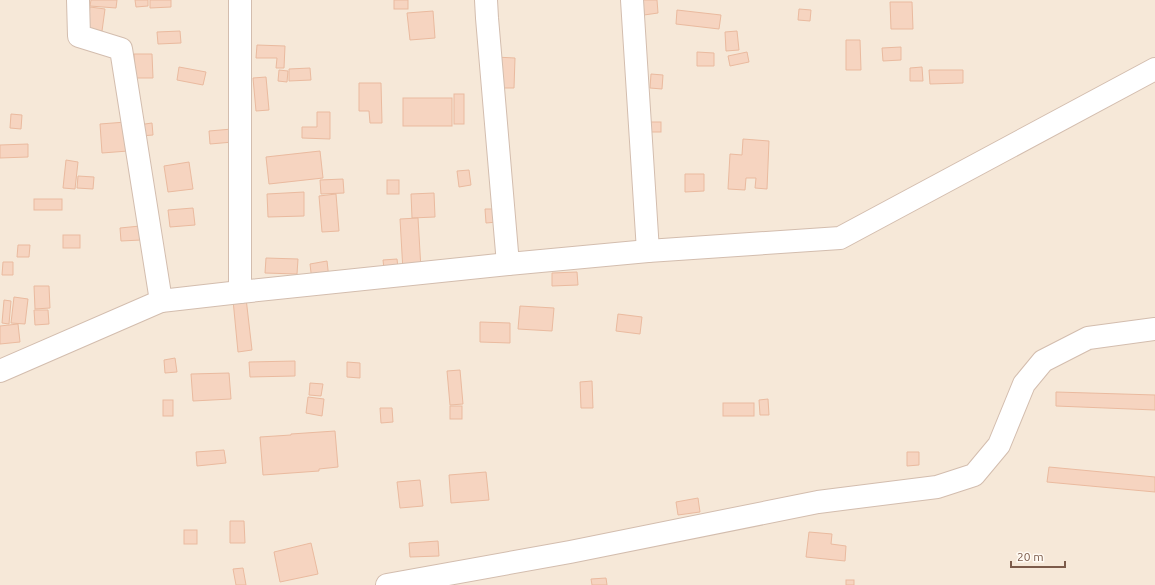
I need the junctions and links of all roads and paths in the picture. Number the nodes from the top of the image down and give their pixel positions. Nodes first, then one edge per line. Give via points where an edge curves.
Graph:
1 (78, 0) edge
2 (240, 0) edge
3 (486, 0) edge
4 (632, 0) edge
5 (1155, 69) edge
6 (648, 251) junction
7 (508, 264) junction
8 (240, 292) junction
9 (161, 301) junction
10 (1155, 329) edge
11 (0, 371) edge
12 (387, 585) edge

1 - 9 street via 78,36 120,49
2 - 8 street
3 - 7 street
4 - 6 street
5 - 6 street via 840,238
6 - 7 street
7 - 8 street
8 - 9 street
9 - 11 street
10 - 12 street via 1088,338 1043,361 1024,384 999,445 974,475 937,487 818,502 578,551

